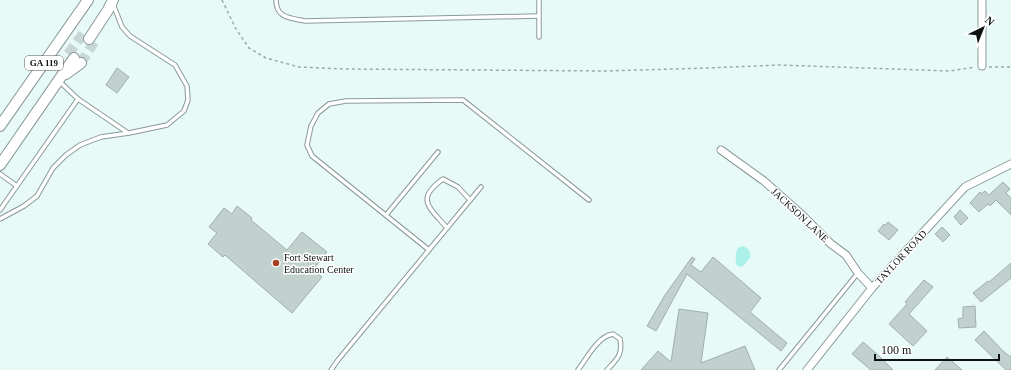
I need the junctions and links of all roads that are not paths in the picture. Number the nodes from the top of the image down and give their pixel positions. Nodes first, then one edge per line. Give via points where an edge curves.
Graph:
1 (88, 0) edge
2 (276, 0) edge
3 (539, 0) edge
4 (982, 0) edge
5 (113, 1) edge
6 (538, 16) junction
7 (539, 37) dead end
8 (88, 38) tunnel mouth
9 (982, 66) road end
10 (58, 80) junction
11 (78, 99) junction
12 (0, 126) edge
13 (129, 133) junction
14 (721, 150) dead end
15 (438, 152) dead end
16 (1011, 164) edge
17 (0, 165) edge
18 (0, 174) edge
19 (17, 186) junction
20 (481, 187) dead end
21 (470, 200) junction
22 (589, 200) dead end
23 (0, 210) edge
24 (386, 215) junction
25 (0, 219) edge
26 (447, 228) junction
27 (429, 250) junction
28 (858, 273) junction
29 (872, 288) junction
30 (331, 370) edge
31 (578, 370) edge
32 (607, 370) edge
33 (779, 370) edge
34 (807, 370) edge

1 - 12 main road, GA 119
2 - 6 lane via 276,8 284,17 305,21
3 - 6 lane
4 - 9 street
5 - 8 main road
5 - 13 lane via 122,27 130,36 175,65 187,86 188,100 184,111 176,119 167,125
6 - 7 lane
10 - 10 main road via 75,58
10 - 11 lane
10 - 17 main road, GA 119
11 - 13 lane
11 - 19 lane
13 - 25 lane via 101,137 80,145 53,168 37,196
14 - 28 street, JACKSON LANE via 764,181 800,213 846,255
15 - 24 lane
16 - 29 street, TAYLOR ROAD via 965,187
18 - 19 lane
19 - 23 lane
20 - 21 lane
21 - 26 lane
21 - 26 lane via 458,187 443,179 428,192 427,201
22 - 24 lane via 463,100 346,101 329,104 318,114 311,126 307,145 312,156
24 - 27 lane
26 - 27 lane
27 - 30 lane
28 - 29 street, JACKSON LANE
28 - 33 lane
29 - 34 street, TAYLOR ROAD
31 - 32 lane via 602,338 613,334 620,339 622,348 620,356

